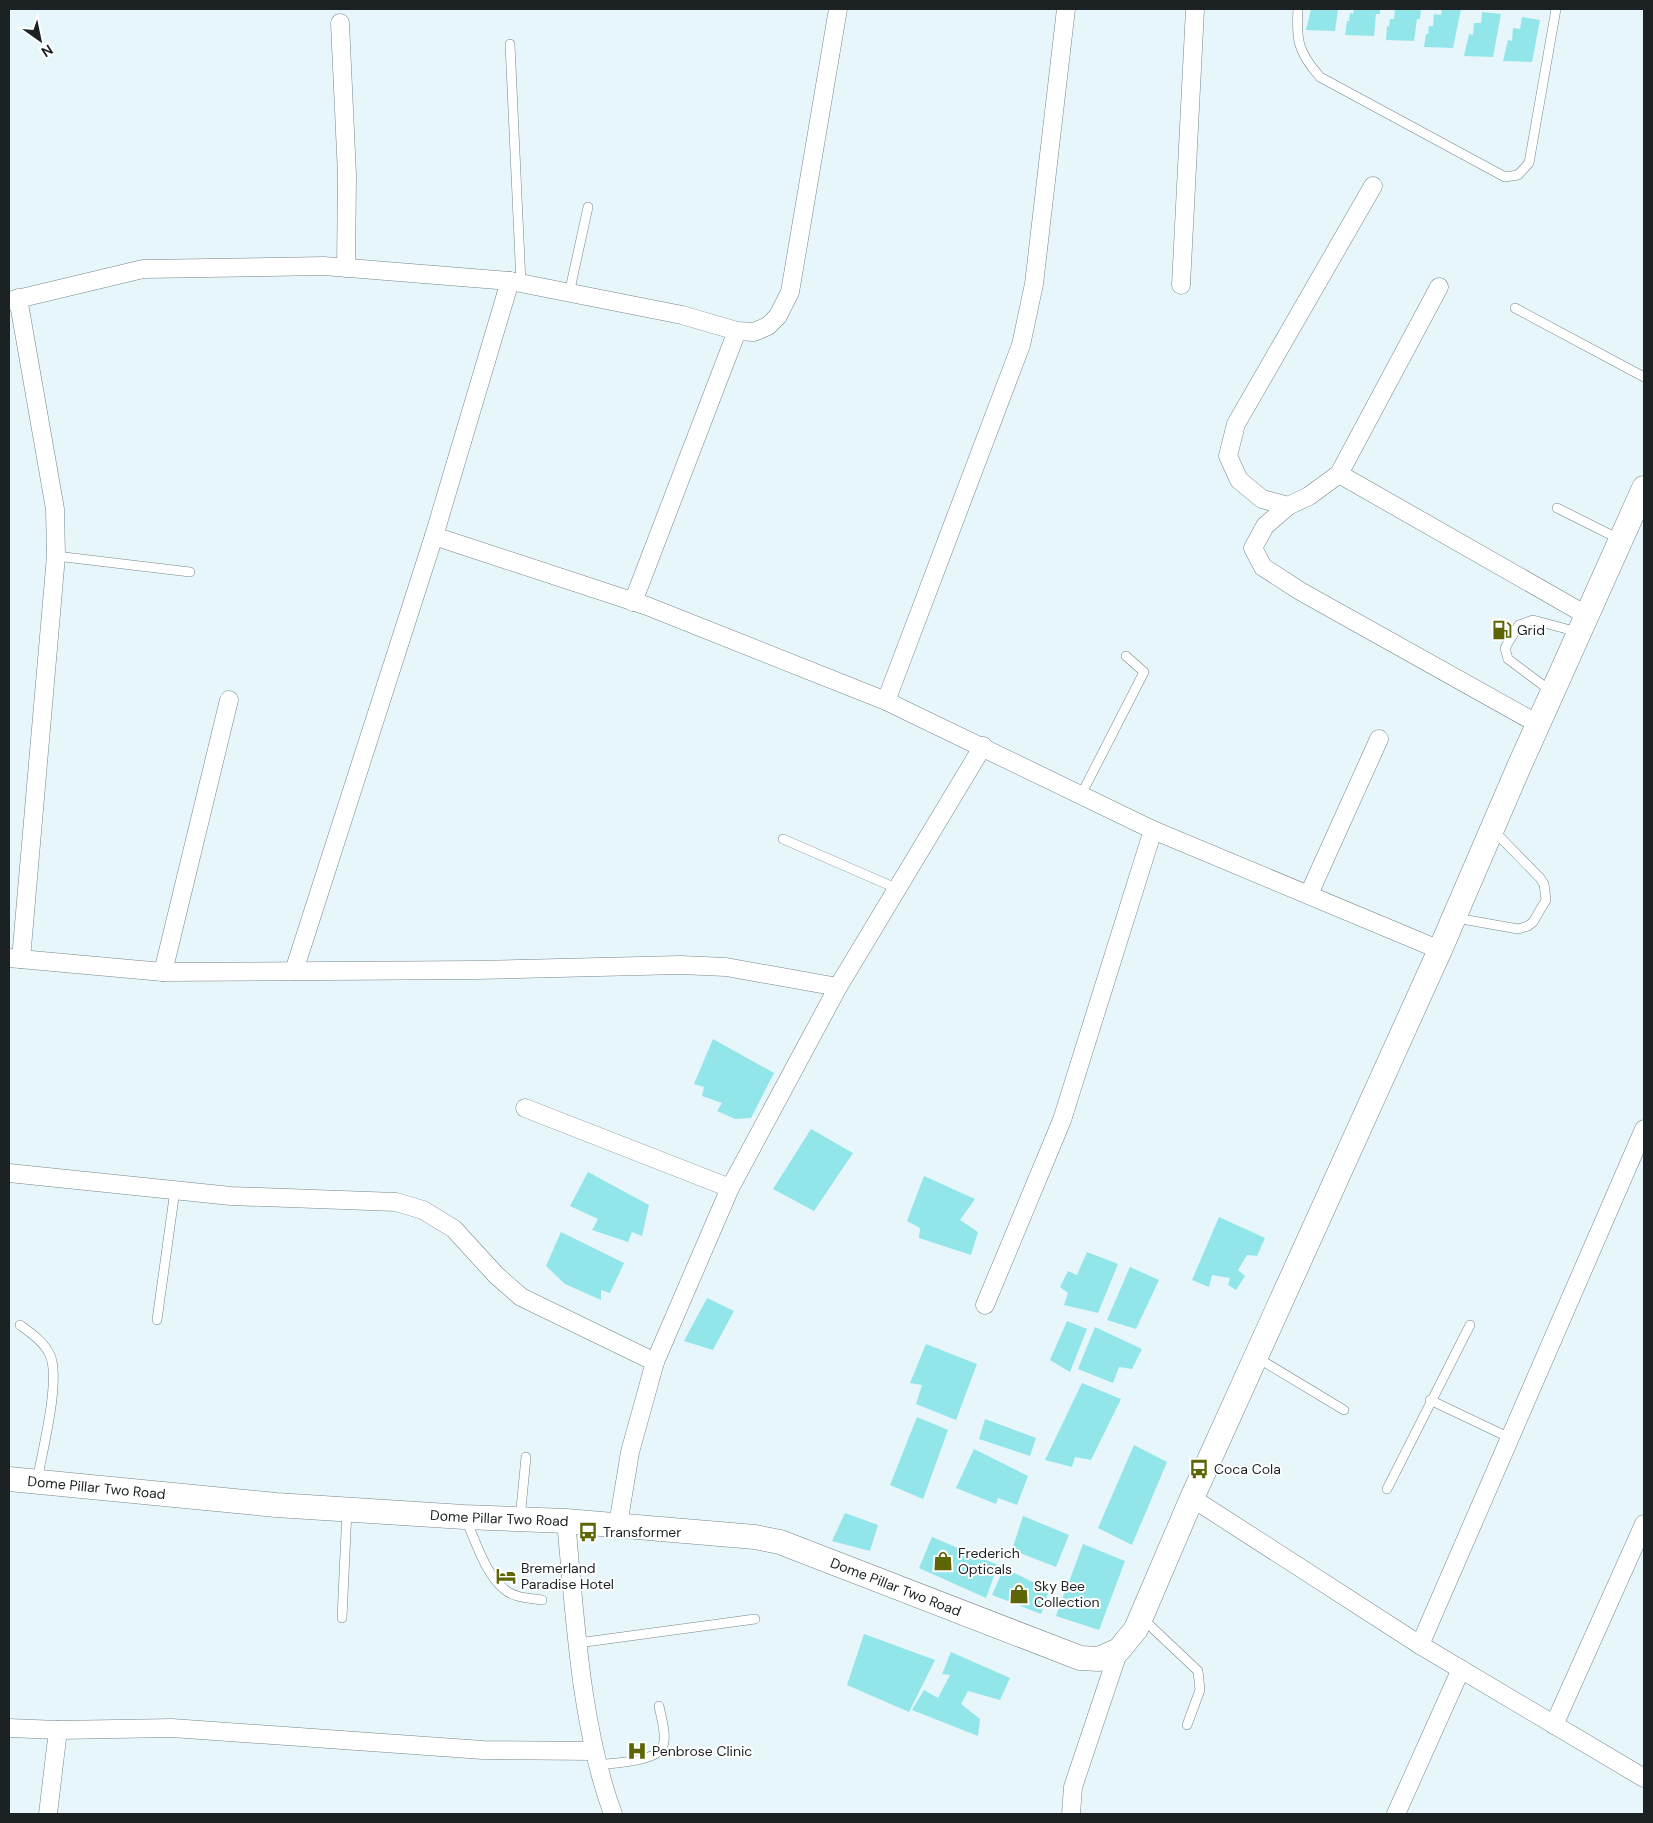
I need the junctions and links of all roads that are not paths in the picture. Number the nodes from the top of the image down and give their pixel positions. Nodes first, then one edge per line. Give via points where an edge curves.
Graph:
1 (838, 9) edge
2 (1066, 9) edge
3 (1195, 9) edge
4 (1298, 9) edge
5 (1556, 9) edge
6 (340, 23) dead end
7 (510, 44) dead end
8 (1373, 186) dead end
9 (588, 207) dead end
10 (346, 268) junction
11 (516, 282) junction
12 (1181, 285) dead end
13 (1439, 287) dead end
14 (569, 294) junction
15 (14, 300) edge
16 (1515, 308) dead end
17 (737, 331) junction
18 (1644, 377) edge
19 (1339, 474) junction
20 (1644, 488) edge
21 (1288, 506) junction
22 (1557, 508) dead end
23 (434, 536) junction
24 (1622, 540) junction
25 (56, 556) junction
26 (190, 572) dead end
27 (633, 602) junction
28 (1584, 624) junction
29 (1126, 656) dead end
30 (1553, 693) junction
31 (229, 700) dead end
32 (886, 701) junction
33 (1538, 724) junction
34 (1379, 738) dead end
35 (983, 746) junction
36 (1081, 795) junction
37 (1492, 829) junction
38 (1153, 830) junction
39 (783, 839) dead end
40 (898, 889) junction
41 (1310, 894) junction
42 (1454, 917) junction
43 (1440, 950) junction
44 (15, 958) edge
45 (294, 971) junction
46 (163, 972) junction
47 (838, 987) junction
48 (525, 1108) dead end
49 (1644, 1129) edge
50 (9, 1173) edge
51 (730, 1188) junction
52 (175, 1190) junction
53 (985, 1305) dead end
54 (157, 1320) dead end
55 (20, 1325) dead end
56 (1470, 1325) dead end
57 (1256, 1357) junction
58 (655, 1362) junction
59 (1430, 1400) junction
60 (1344, 1410) dead end
61 (1510, 1438) junction
62 (526, 1457) dead end
63 (9, 1479) edge
64 (37, 1481) junction
65 (1387, 1489) dead end
66 (1192, 1498) junction
67 (347, 1510) junction
68 (464, 1517) junction
69 (520, 1519) junction
70 (566, 1521) junction
71 (1644, 1524) edge
72 (618, 1525) junction
73 (542, 1600) dead end
74 (1141, 1617) junction
75 (342, 1618) dead end
76 (755, 1619) dead end
77 (578, 1643) junction
78 (1420, 1645) junction
79 (1119, 1650) junction
80 (1461, 1669) junction
81 (659, 1706) dead end
82 (1187, 1724) dead end
83 (1554, 1724) junction
84 (9, 1728) edge
85 (58, 1730) junction
86 (595, 1758) junction
87 (1644, 1778) edge
88 (48, 1814) edge
89 (613, 1814) edge
90 (1071, 1814) edge
91 (1396, 1814) edge

1 - 17 street via 790,292 778,316 768,326 754,332
2 - 32 street via 1034,284 1021,344
3 - 12 street
4 - 5 lane via 1296,36 1303,54 1320,77 1505,177 1518,175 1529,163
6 - 10 street via 347,175
7 - 11 lane
8 - 21 street via 1236,424 1228,456 1239,480 1262,499
9 - 14 lane
10 - 11 street
10 - 15 street via 143,269
11 - 14 street
11 - 23 street
13 - 19 street
14 - 17 street via 682,315
15 - 25 street via 55,509
16 - 18 lane
17 - 27 street
19 - 21 street via 1309,496
19 - 28 street
20 - 24 street
21 - 33 street via 1265,526 1253,548 1263,567
22 - 24 lane
23 - 27 street
23 - 45 street
24 - 28 street
25 - 26 lane
25 - 44 street
27 - 32 street
28 - 30 street
28 - 30 lane via 1533,620 1520,625 1505,648 1508,659
29 - 36 lane via 1144,672
30 - 33 street
31 - 46 street
32 - 35 street
33 - 37 street
34 - 41 street
35 - 36 street
35 - 40 street
36 - 38 street
37 - 42 street
37 - 42 lane via 1540,878 1546,900 1533,922 1518,929
38 - 41 street
38 - 53 street via 1062,1120
39 - 40 lane
40 - 47 street
41 - 43 street
42 - 43 street
43 - 57 street
44 - 46 street
45 - 46 street
45 - 47 street via 680,965 726,967
47 - 51 street
48 - 51 street
49 - 61 street
50 - 52 street
51 - 58 street
52 - 54 lane
52 - 58 street via 231,1196 396,1202 423,1210 454,1229 521,1297
55 - 64 lane via 39,1340 50,1355 53,1370 53,1391
56 - 59 lane
57 - 60 lane
57 - 66 street
58 - 72 street via 630,1452
59 - 61 lane
59 - 65 lane
61 - 78 street
62 - 69 lane
63 - 64 street, Dome Pillar Two Road
64 - 67 street, Dome Pillar Two Road via 276,1506
66 - 74 street
66 - 78 street
67 - 68 street, Dome Pillar Two Road
67 - 75 lane
68 - 69 street, Dome Pillar Two Road
68 - 73 lane via 490,1572 504,1590 520,1597
69 - 70 street, Dome Pillar Two Road
70 - 72 street, Dome Pillar Two Road
70 - 77 street
71 - 83 street
72 - 79 street, Dome Pillar Two Road via 780,1542 1080,1658 1099,1659
74 - 79 street
74 - 82 lane via 1198,1671 1200,1690
76 - 77 lane
77 - 86 street
78 - 80 street
79 - 90 street via 1073,1787
80 - 83 street
80 - 91 street
81 - 86 lane via 664,1738 658,1753 645,1759
83 - 87 street
84 - 85 street
85 - 86 street via 172,1728
85 - 88 street
86 - 89 street

